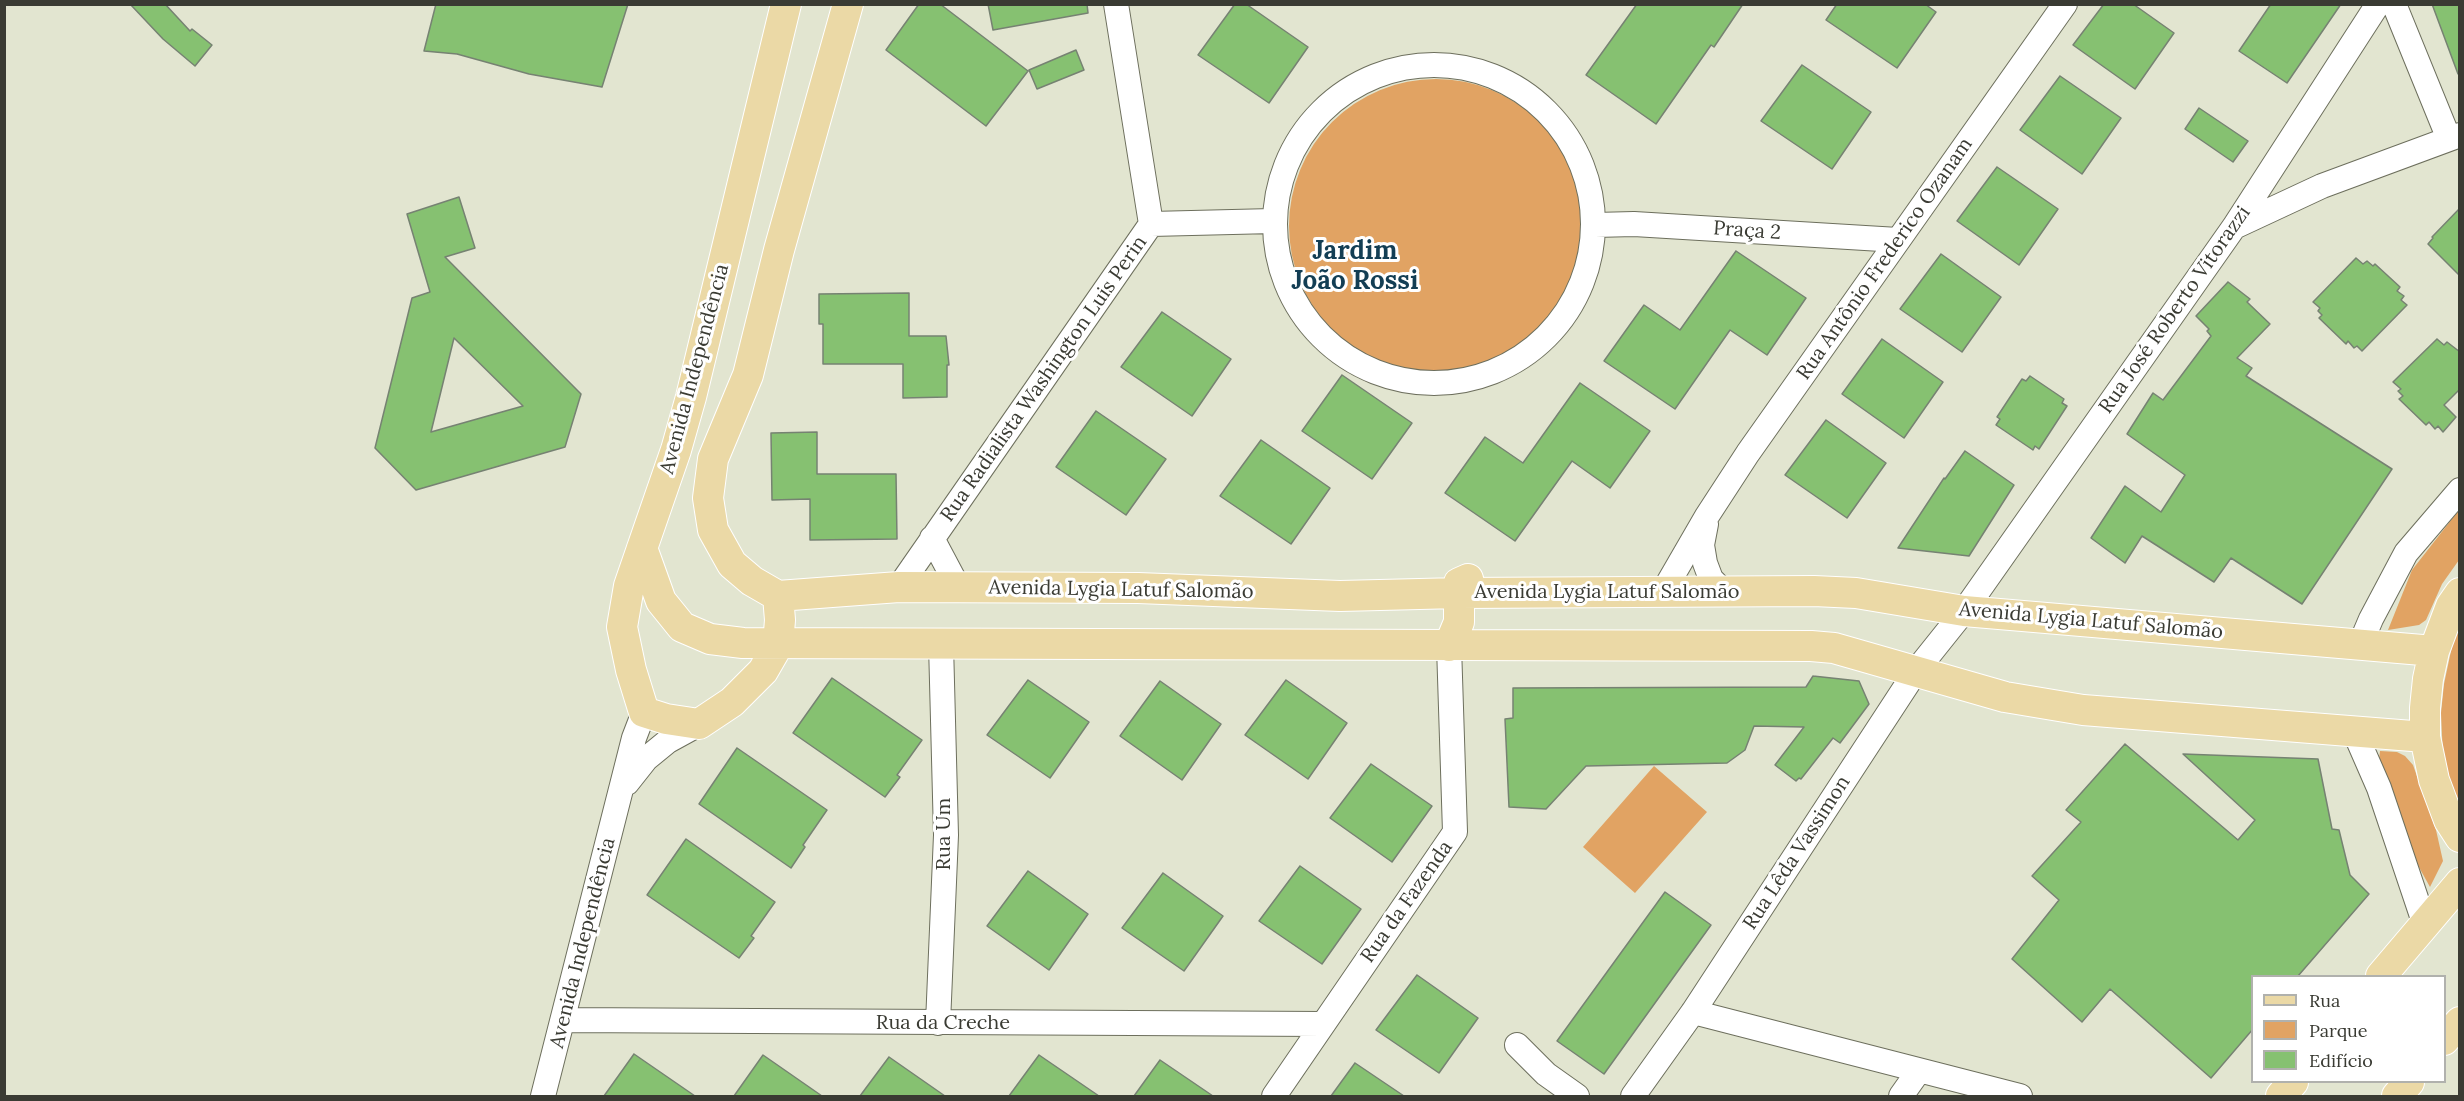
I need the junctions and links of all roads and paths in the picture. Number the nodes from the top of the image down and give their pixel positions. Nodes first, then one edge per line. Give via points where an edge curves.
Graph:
1 (786, 4) edge
2 (848, 4) edge
3 (1116, 4) edge
4 (2065, 4) edge
5 (2378, 4) edge
6 (2394, 4) edge
7 (2454, 137) edge
8 (1273, 221) junction
9 (1151, 224) junction
10 (1595, 225) junction
11 (2234, 227) junction
12 (1898, 240) junction
13 (2460, 490) edge
14 (1707, 516) junction
15 (932, 538) junction
16 (642, 548) junction
17 (898, 587) junction
18 (958, 587) junction
19 (1460, 592) junction
20 (1663, 592) junction
21 (1724, 592) junction
22 (2460, 593) edge
23 (777, 596) junction
24 (1964, 611) junction
25 (778, 645) junction
26 (941, 645) junction
27 (2360, 645) junction
28 (1449, 646) junction
29 (2434, 651) junction
30 (1916, 671) junction
31 (644, 712) junction
32 (699, 724) junction
33 (2355, 733) junction
34 (2425, 737) junction
35 (622, 790) junction
36 (2460, 837) edge
37 (2460, 883) edge
38 (2425, 925) junction
39 (2382, 975) edge
40 (1693, 1012) junction
41 (564, 1020) junction
42 (2460, 1022) edge
43 (938, 1023) junction
44 (1323, 1024) junction
45 (2446, 1039) edge
46 (1517, 1046) dead end
47 (1918, 1072) junction
48 (2292, 1083) edge
49 (2408, 1083) edge
50 (543, 1096) edge
51 (1274, 1096) edge
52 (1576, 1096) edge
53 (1633, 1096) edge
54 (1901, 1096) edge
55 (2020, 1096) edge
56 (2281, 1096) edge
57 (2397, 1096) edge

1 - 16 main road, Avenida Independência via 691,397
2 - 23 main road, Avenida Independência via 747,375 713,459 708,498 713,530 732,564
3 - 9 street, Rua Radialista Washington Luis Perin
4 - 12 street, Rua Antônio Frederico Ozanam
5 - 11 street, Rua José Roberto Vitorazzi
6 - 7 street
7 - 11 street via 2322,186
8 - 9 street
8 - 10 street via 1282,172 1306,128 1342,93 1387,71 1437,64 1486,72 1531,95 1565,131 1588,176
8 - 10 street via 1283,277 1297,309 1326,343 1365,369 1408,382 1431,383 1454,383 1498,370 1537,346 1568,312 1588,271
9 - 15 street, Rua Radialista Washington Luis Perin
10 - 12 street, Praça 2
11 - 24 street, Rua José Roberto Vitorazzi
12 - 14 street, Rua Antônio Frederico Ozanam
13 - 27 street via 2406,553
14 - 20 street, Rua Antônio Frederico Ozanam
14 - 21 street, Rua Antônio Frederico Ozanam via 1702,544 1705,563 1711,579
15 - 17 street, Rua Radialista Washington Luis Perin
15 - 18 street, Rua Radialista Washington Luis Perin
16 - 25 main road via 661,601 682,627 710,639
16 - 31 main road, Avenida Independência via 629,586 622,627
17 - 18 main road, Avenida Lygia Latuf Salomão
17 - 23 main road, Avenida Lygia Latuf Salomão
18 - 19 main road, Avenida Lygia Latuf Salomão via 1138,588 1340,596
19 - 20 main road, Avenida Lygia Latuf Salomão
19 - 28 main road via 1459,622
20 - 21 main road, Avenida Lygia Latuf Salomão
21 - 24 main road, Avenida Lygia Latuf Salomão via 1849,593
22 - 29 main road
23 - 25 main road
24 - 27 main road, Avenida Lygia Latuf Salomão
24 - 30 street, Rua Lêda Vassimon
25 - 26 main road
25 - 32 main road via 762,671 740,694
26 - 28 main road
26 - 43 street, Rua Um via 946,835
27 - 29 main road, Avenida Lygia Latuf Salomão
28 - 30 main road via 1811,646 1834,648
28 - 44 street, Rua da Fazenda via 1455,832
29 - 34 main road via 2428,679
30 - 33 main road via 2006,697 2083,710
30 - 40 street, Rua Lêda Vassimon
31 - 32 main road
31 - 35 street, Avenida Independência
32 - 35 street, Avenida Independência via 646,759
33 - 34 main road
33 - 38 street via 2379,788
34 - 36 main road via 2434,780
35 - 41 street, Avenida Independência
37 - 38 main road
38 - 39 main road
40 - 47 street
40 - 53 street, Rua Lêda Vassimon
41 - 43 street, Rua da Creche
41 - 50 street, Avenida Independência
42 - 45 main road
43 - 44 street, Rua da Creche
44 - 51 street, Rua da Fazenda
46 - 52 street
47 - 54 street
47 - 55 street
48 - 56 main road
49 - 57 main road

